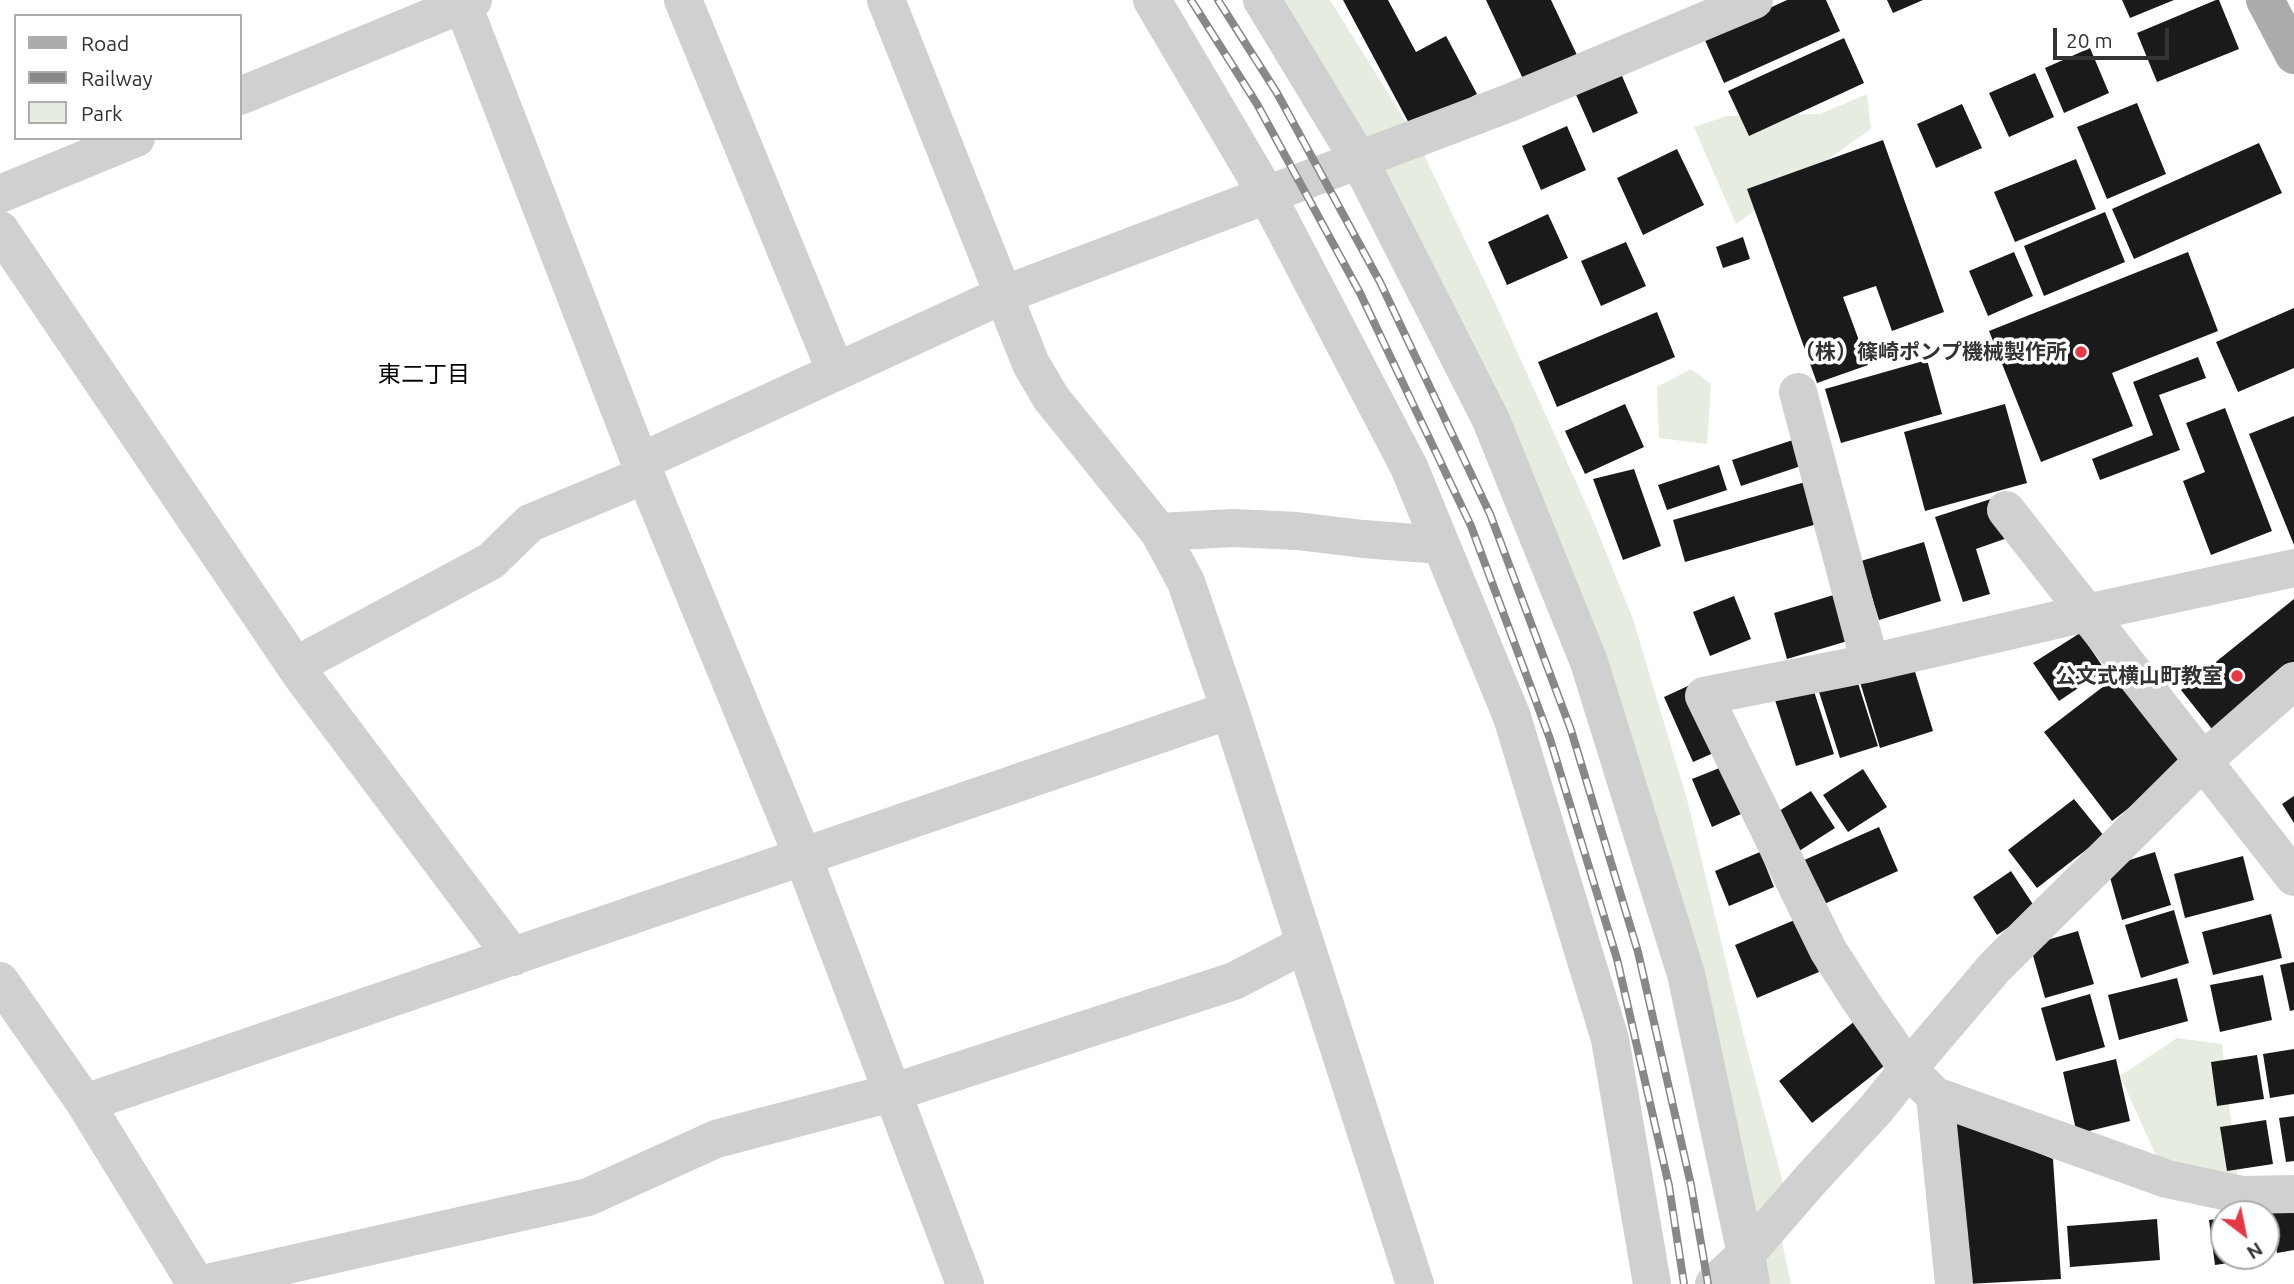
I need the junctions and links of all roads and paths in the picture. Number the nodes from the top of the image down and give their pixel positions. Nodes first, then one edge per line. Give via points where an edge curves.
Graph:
1 (683, 0) edge
2 (886, 0) edge
3 (1152, 0) edge
4 (1262, 0) edge
5 (1754, 0) edge
6 (2265, 0) edge
7 (466, 2) edge
8 (2294, 55) edge
9 (242, 95) edge
10 (131, 140) edge
11 (1359, 160) junction
12 (0, 194) edge
13 (1267, 195) junction
14 (0, 230) edge
15 (1003, 295) junction
16 (836, 372) junction
17 (1798, 392) dead end
18 (642, 469) junction
19 (2006, 510) dead end
20 (1160, 532) junction
21 (1441, 545) junction
22 (2294, 568) edge
23 (2086, 613) junction
24 (1870, 663) junction
25 (295, 666) junction
26 (2294, 681) edge
27 (1230, 710) junction
28 (2204, 761) junction
29 (803, 857) junction
30 (2294, 877) edge
31 (1305, 944) junction
32 (513, 957) junction
33 (0, 981) edge
34 (1908, 1069) junction
35 (891, 1093) junction
36 (1936, 1096) junction
37 (85, 1103) junction
38 (2294, 1194) edge
39 (1749, 1269) edge
40 (196, 1284) edge
41 (203, 1284) edge
42 (965, 1284) edge
43 (1415, 1284) edge
44 (1653, 1284) edge
45 (1714, 1284) edge
46 (1954, 1284) edge

1 - 16 street
2 - 15 street
3 - 13 street
4 - 11 street
5 - 11 street
6 - 8 main road
7 - 9 street
7 - 18 street
10 - 12 street
11 - 13 street
11 - 39 street via 1491,420 1589,662 1686,974
13 - 15 street
13 - 21 street via 1409,467
14 - 25 street
15 - 16 street
15 - 20 street via 1031,364 1051,398
16 - 18 street
17 - 24 street
18 - 25 street via 530,523 491,561
18 - 29 street
19 - 23 street
20 - 21 street via 1234,528
20 - 27 street via 1186,582
21 - 44 street via 1512,717 1610,1039
22 - 23 street
23 - 24 street
23 - 28 street
24 - 34 street via 1704,696 1828,950
25 - 32 street
26 - 28 street
27 - 29 street
27 - 31 street
28 - 30 street
28 - 34 street via 1995,967
29 - 32 street
29 - 35 street
31 - 35 street via 1234,981
31 - 43 street
32 - 37 street
33 - 37 street
34 - 36 street
34 - 39 street via 1813,1177
35 - 41 street via 716,1139 588,1197
35 - 42 street
36 - 38 street via 2167,1179 2242,1195
36 - 46 street
37 - 40 street
39 - 45 street

